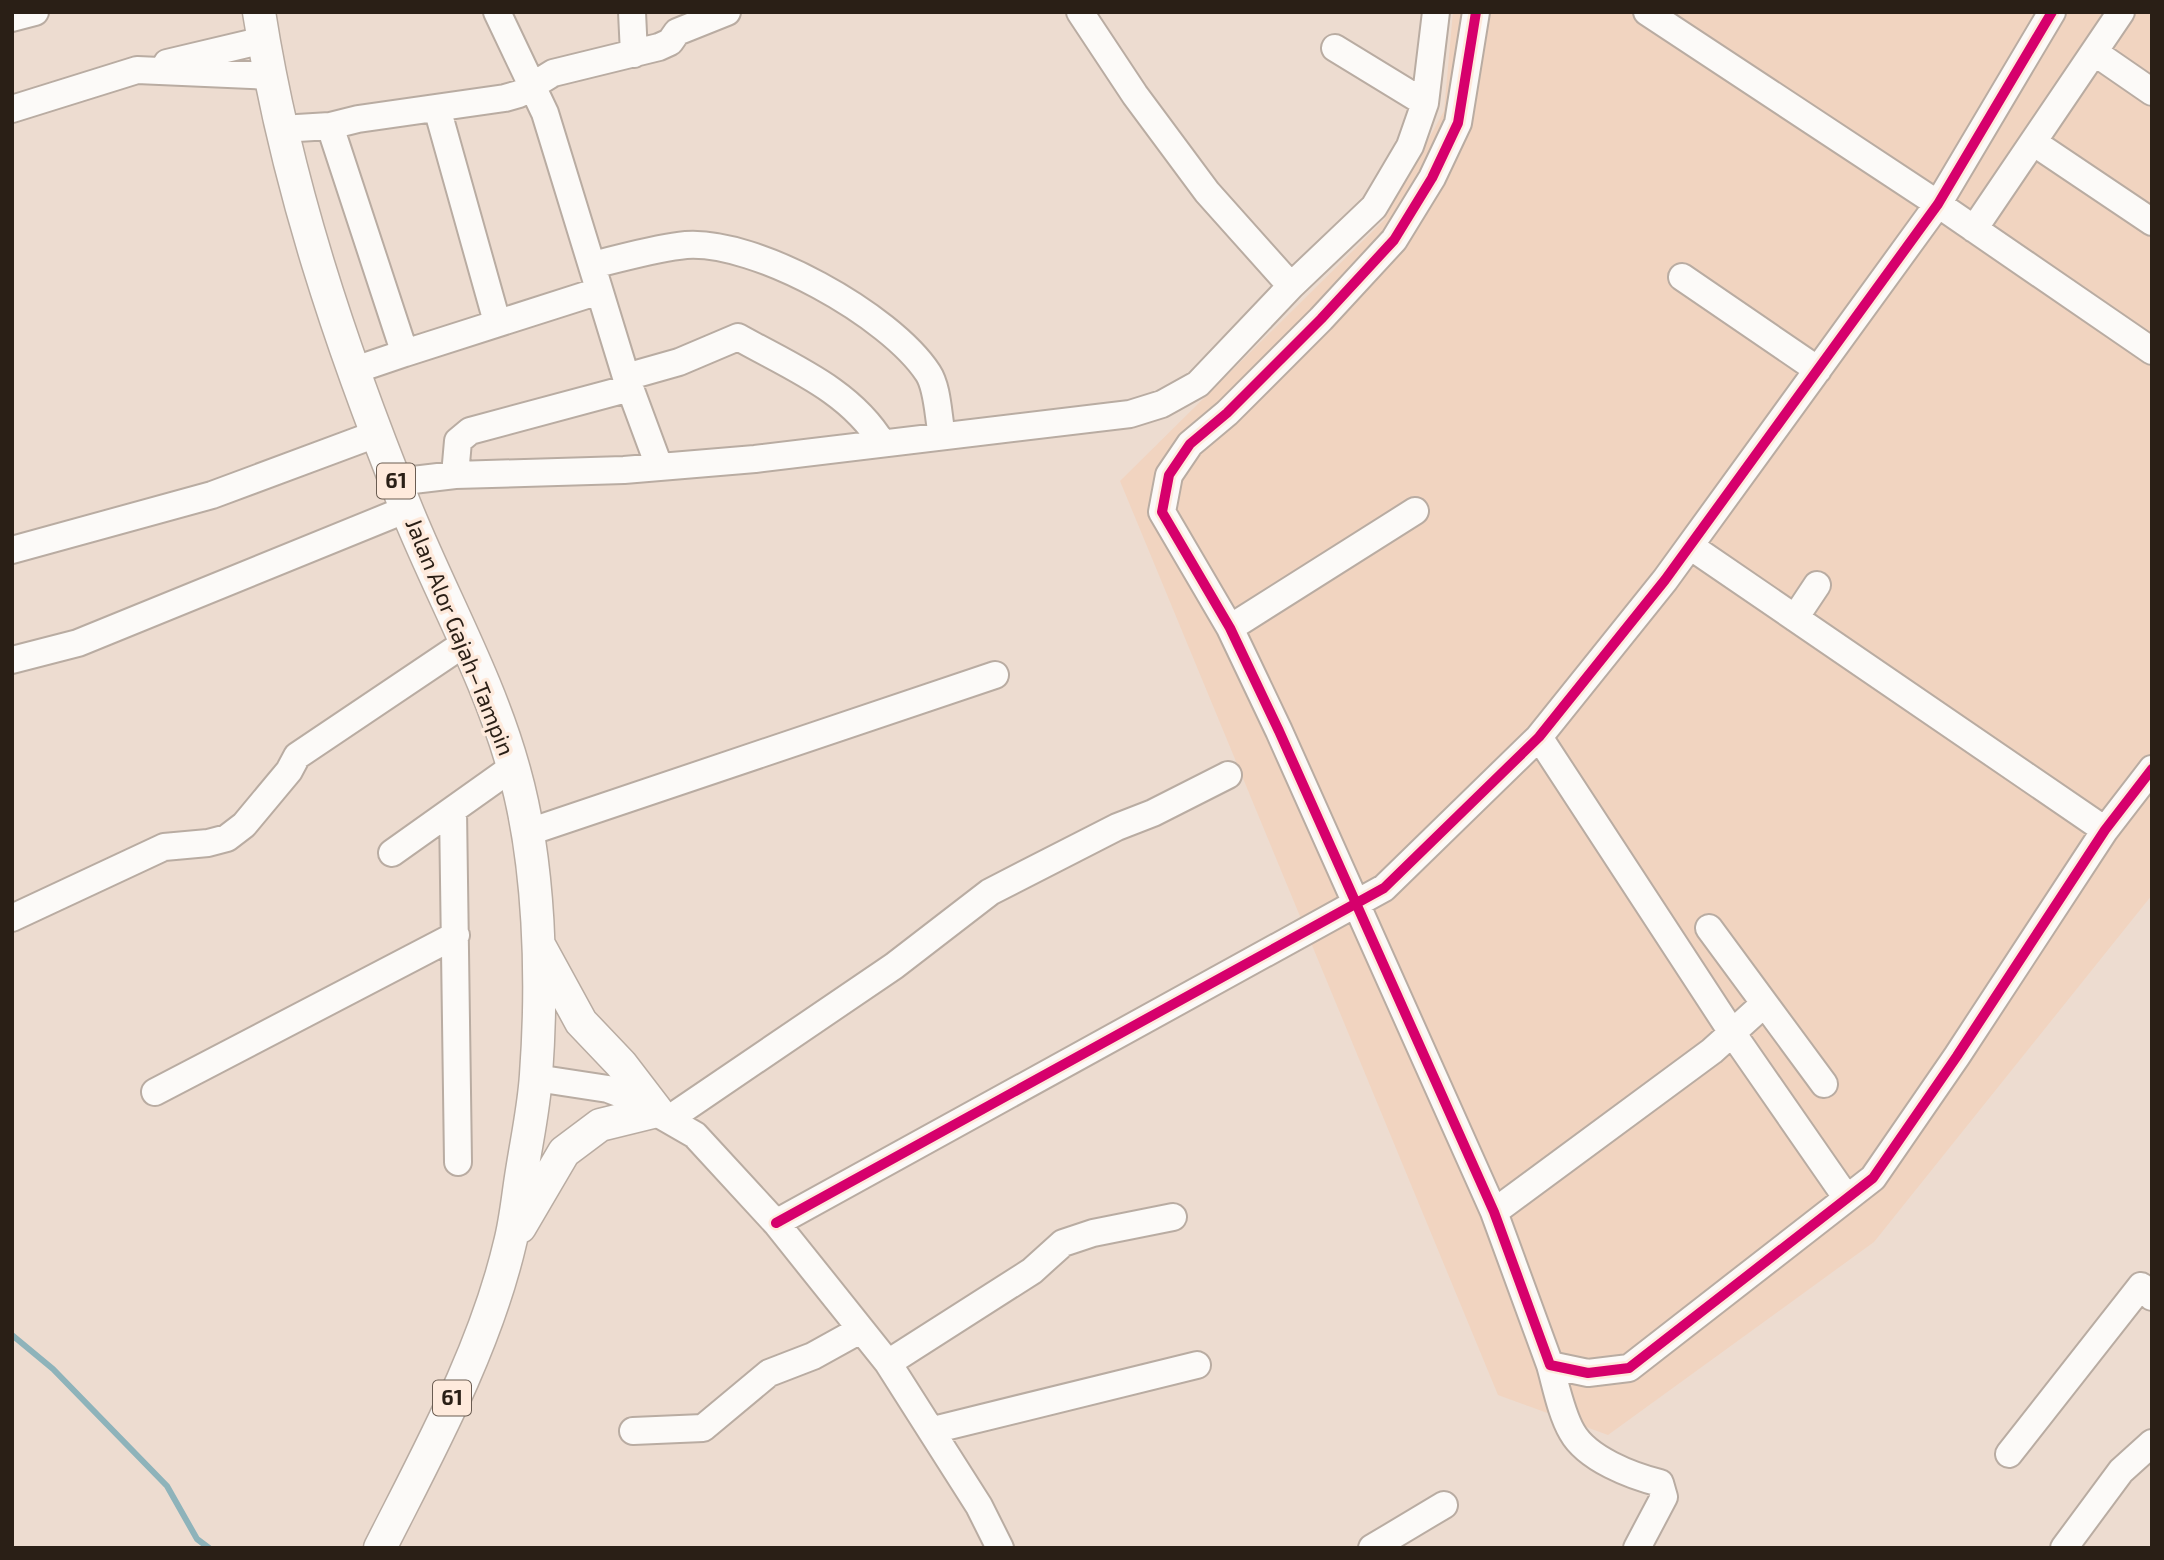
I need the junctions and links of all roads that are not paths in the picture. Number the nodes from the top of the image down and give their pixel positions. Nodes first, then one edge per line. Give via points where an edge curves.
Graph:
1 (35, 12) edge
2 (497, 12) edge
3 (632, 12) edge
4 (727, 12) edge
5 (1080, 12) edge
6 (1436, 12) edge
7 (1476, 12) edge
8 (1647, 12) edge
9 (2052, 12) edge
10 (2121, 12) edge
11 (12, 18) edge
12 (674, 22) edge
13 (262, 26) edge
14 (1335, 48) dead end
15 (2094, 52) junction
16 (634, 54) junction
17 (1431, 59) junction
18 (1467, 68) junction
19 (137, 70) junction
20 (271, 76) junction
21 (531, 84) junction
22 (2152, 92) edge
23 (1425, 103) junction
24 (437, 108) junction
25 (12, 109) edge
26 (330, 126) junction
27 (281, 129) junction
28 (2033, 142) junction
29 (1938, 204) junction
30 (2152, 222) edge
31 (1974, 229) junction
32 (592, 264) junction
33 (1682, 276) dead end
34 (1291, 286) junction
35 (600, 291) junction
36 (497, 322) junction
37 (2152, 351) edge
38 (405, 353) junction
39 (1818, 370) junction
40 (352, 371) junction
41 (628, 383) junction
42 (376, 433) junction
43 (942, 435) junction
44 (883, 443) junction
45 (659, 466) junction
46 (454, 475) junction
47 (401, 495) junction
48 (1415, 510) dead end
49 (1690, 546) junction
50 (12, 550) edge
51 (1818, 585) dead end
52 (1796, 618) junction
53 (1230, 628) junction
54 (465, 643) junction
55 (12, 660) edge
56 (995, 674) dead end
57 (1539, 737) junction
58 (513, 767) junction
59 (2152, 769) edge
60 (1228, 775) dead end
61 (453, 810) junction
62 (2105, 830) junction
63 (526, 833) junction
64 (392, 853) dead end
65 (1355, 904) junction
66 (12, 918) edge
67 (1709, 928) dead end
68 (456, 935) junction
69 (539, 946) junction
70 (1764, 1004) junction
71 (1733, 1034) junction
72 (536, 1078) junction
73 (1824, 1084) dead end
74 (155, 1092) dead end
75 (663, 1115) junction
76 (458, 1162) dead end
77 (1846, 1197) junction
78 (1494, 1212) junction
79 (1173, 1217) dead end
80 (776, 1223) junction
81 (510, 1243) junction
82 (2152, 1297) edge
83 (860, 1330) junction
84 (888, 1363) junction
85 (1196, 1365) dead end
86 (1550, 1365) junction
87 (933, 1430) junction
88 (633, 1431) dead end
89 (2152, 1443) edge
90 (2009, 1454) dead end
91 (1444, 1505) dead end
92 (380, 1548) edge
93 (1000, 1548) edge
94 (1372, 1548) edge
95 (1637, 1548) edge
96 (2064, 1548) edge

1 - 11 street
2 - 21 street
3 - 16 street
4 - 12 street
5 - 34 street via 1207,192
6 - 17 street
7 - 18 street
8 - 29 street
9 - 29 street
10 - 15 street
12 - 16 street via 670,42
13 - 19 street
13 - 20 main road, Jalan Alor Gajah–Tampin / 61
14 - 23 street
15 - 22 street
15 - 28 street
16 - 21 street
17 - 18 street
17 - 23 street
18 - 53 street via 1458,123 1432,178 1394,240 1321,319 1190,444 1169,475 1161,512
19 - 20 street
19 - 25 street
20 - 27 main road, Jalan Alor Gajah–Tampin / 61
21 - 24 street via 505,98
21 - 32 street via 545,113
23 - 34 street via 1410,146 1374,207
24 - 26 street
24 - 36 street
26 - 27 street
26 - 38 street
27 - 40 main road, Jalan Alor Gajah–Tampin / 61
28 - 30 street
28 - 31 street
29 - 31 street
29 - 39 street
31 - 37 street
32 - 35 street
32 - 43 street via 687,245 720,247 766,261 856,305 905,344 930,375
33 - 39 street
34 - 43 street via 1198,384 1162,404 1130,414
35 - 36 street
35 - 41 street
36 - 38 street
38 - 40 street
39 - 49 street
40 - 42 main road, Jalan Alor Gajah–Tampin / 61
41 - 44 street via 738,337 837,393 867,418
41 - 45 street
41 - 46 street via 470,431 458,441
42 - 47 main road, Jalan Alor Gajah–Tampin / 61
42 - 50 street via 212,495
43 - 44 street
44 - 45 street
45 - 46 street
46 - 47 street
47 - 54 main road, Jalan Alor Gajah–Tampin / 61
47 - 55 street via 78,643
48 - 53 street
49 - 52 street
49 - 57 street
51 - 52 street
52 - 62 street
53 - 65 street
54 - 58 main road, Jalan Alor Gajah–Tampin / 61
54 - 66 street via 297,756 244,825 227,838 164,847
56 - 63 street
57 - 65 street via 1384,888
57 - 71 street
58 - 61 street
58 - 63 main road, Jalan Alor Gajah–Tampin / 61
59 - 62 street
60 - 75 street via 990,892 894,966
61 - 64 street
61 - 68 street
62 - 77 street via 1872,1178
63 - 69 main road, Jalan Alor Gajah–Tampin / 61
65 - 78 street
65 - 80 street
67 - 70 street
68 - 74 street
68 - 76 street
69 - 72 main road, Jalan Alor Gajah–Tampin / 61
69 - 75 main road via 581,1022
70 - 71 street
70 - 73 street
71 - 77 street
71 - 78 street
72 - 75 street via 608,1089
72 - 81 main road, Jalan Alor Gajah–Tampin / 61
75 - 80 street via 695,1135
75 - 81 main road via 600,1125 564,1152
77 - 86 street via 1629,1368 1588,1373
78 - 86 street
79 - 84 street via 1063,1243 1032,1271
80 - 83 street
81 - 92 main road, Jalan Alor Gajah–Tampin / 61 via 479,1338
82 - 90 street via 2141,1286
83 - 84 street
83 - 88 street via 769,1373 703,1428
84 - 87 street
85 - 87 street
86 - 95 street via 1572,1433 1618,1468 1660,1483 1664,1497
87 - 93 street
89 - 96 street via 2120,1471
91 - 94 street

